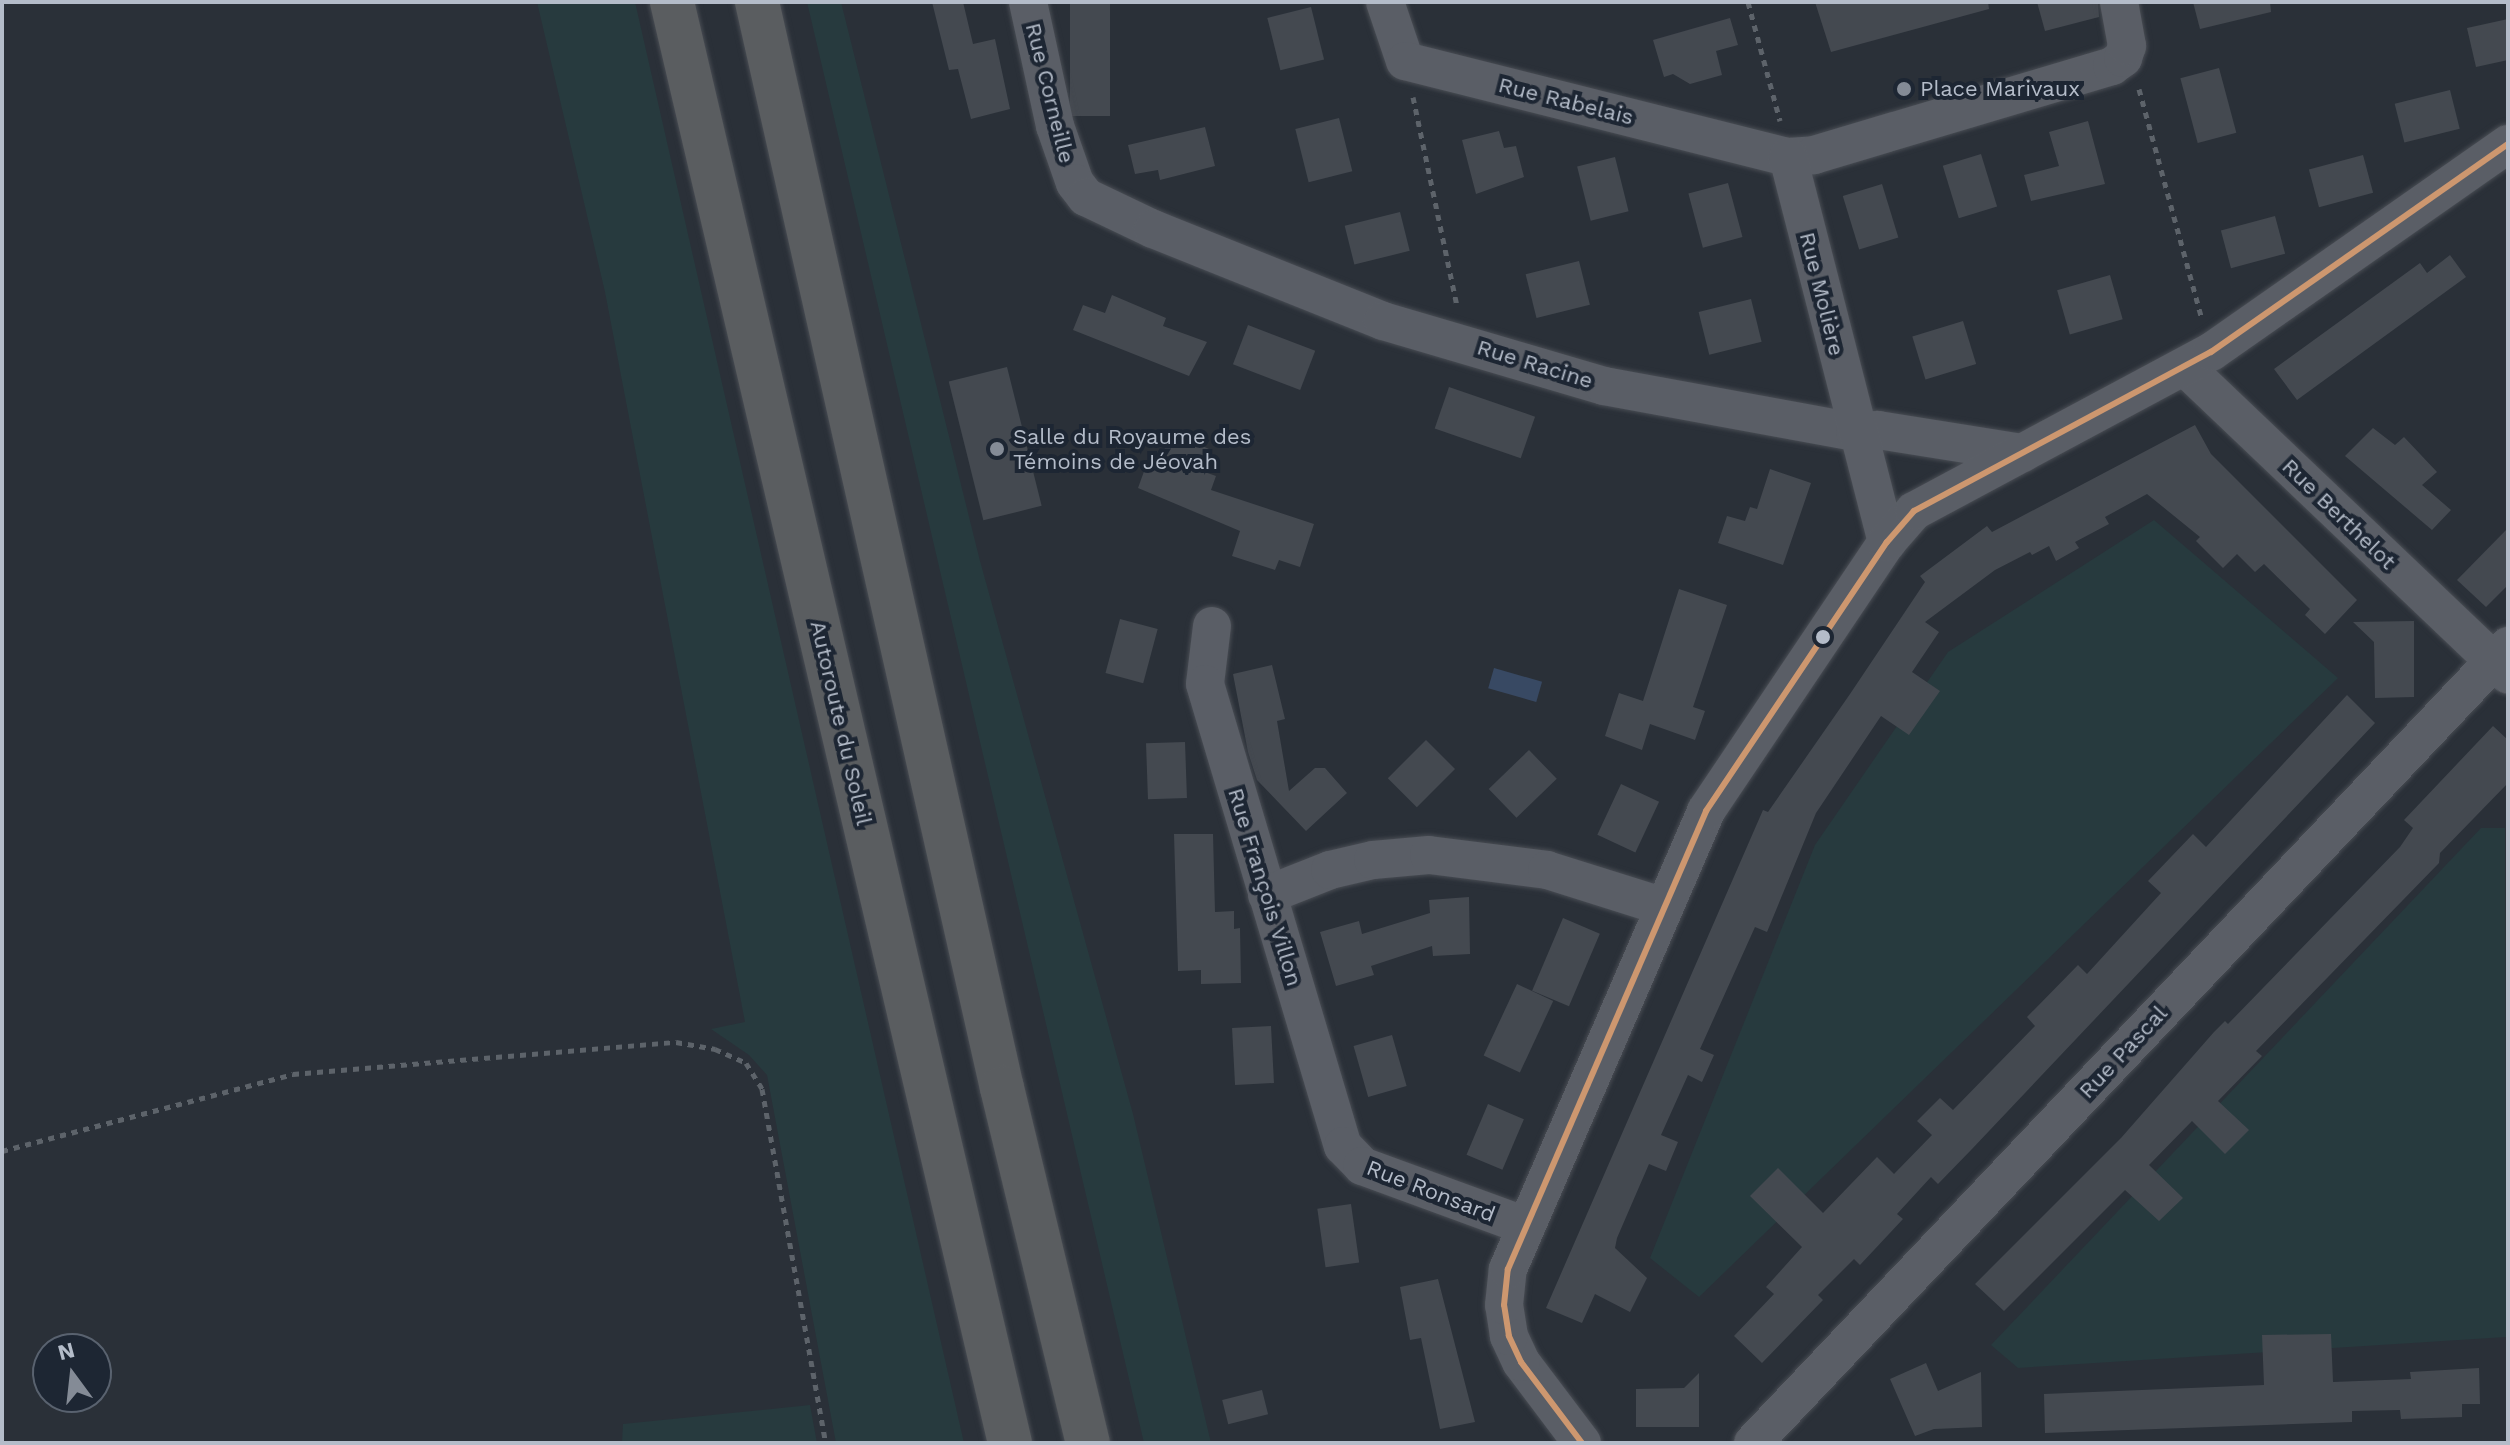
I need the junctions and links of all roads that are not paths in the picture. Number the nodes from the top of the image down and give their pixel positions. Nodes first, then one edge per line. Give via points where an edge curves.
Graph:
1 (672, 2) edge
2 (757, 2) edge
3 (1028, 2) edge
4 (1385, 2) edge
5 (2119, 2) edge
6 (2508, 144) edge
7 (1788, 157) junction
8 (1075, 183) joint
9 (2198, 360) junction
10 (1855, 432) junction
11 (2022, 453) junction
12 (1887, 542) junction
13 (1212, 626) dead end
14 (2503, 660) edge
15 (1267, 895) junction
16 (1664, 907) junction
17 (1343, 1146) joint
18 (1526, 1226) junction
19 (1010, 1443) edge
20 (1088, 1443) edge
21 (1582, 1443) edge
22 (1753, 1443) edge

1 - 19 highway, Autoroute du Soleil
2 - 20 highway via 1002,1088
3 - 8 street, Rue Corneille via 1055,126
4 - 7 street, Rue Rabelais via 1405,61
5 - 7 street via 2127,46 2112,66 1814,155
6 - 9 street
7 - 10 street, Rue Molière
8 - 10 street, Rue Racine via 1086,197 1247,269 1383,321 1604,386
9 - 11 street
9 - 14 street, Rue Berthelot
10 - 11 street, Rue Racine via 1878,430
10 - 12 street, Rue Molière
11 - 12 street via 1914,511
12 - 16 street via 1706,811
13 - 15 street, Rue François Villon via 1205,684
14 - 22 street, Rue Pascal
15 - 16 street via 1330,870 1429,855 1547,870
15 - 17 street, Rue François Villon
16 - 18 street
17 - 18 street, Rue Ronsard via 1362,1166
18 - 21 street via 1508,1269 1504,1305 1509,1336 1521,1362

